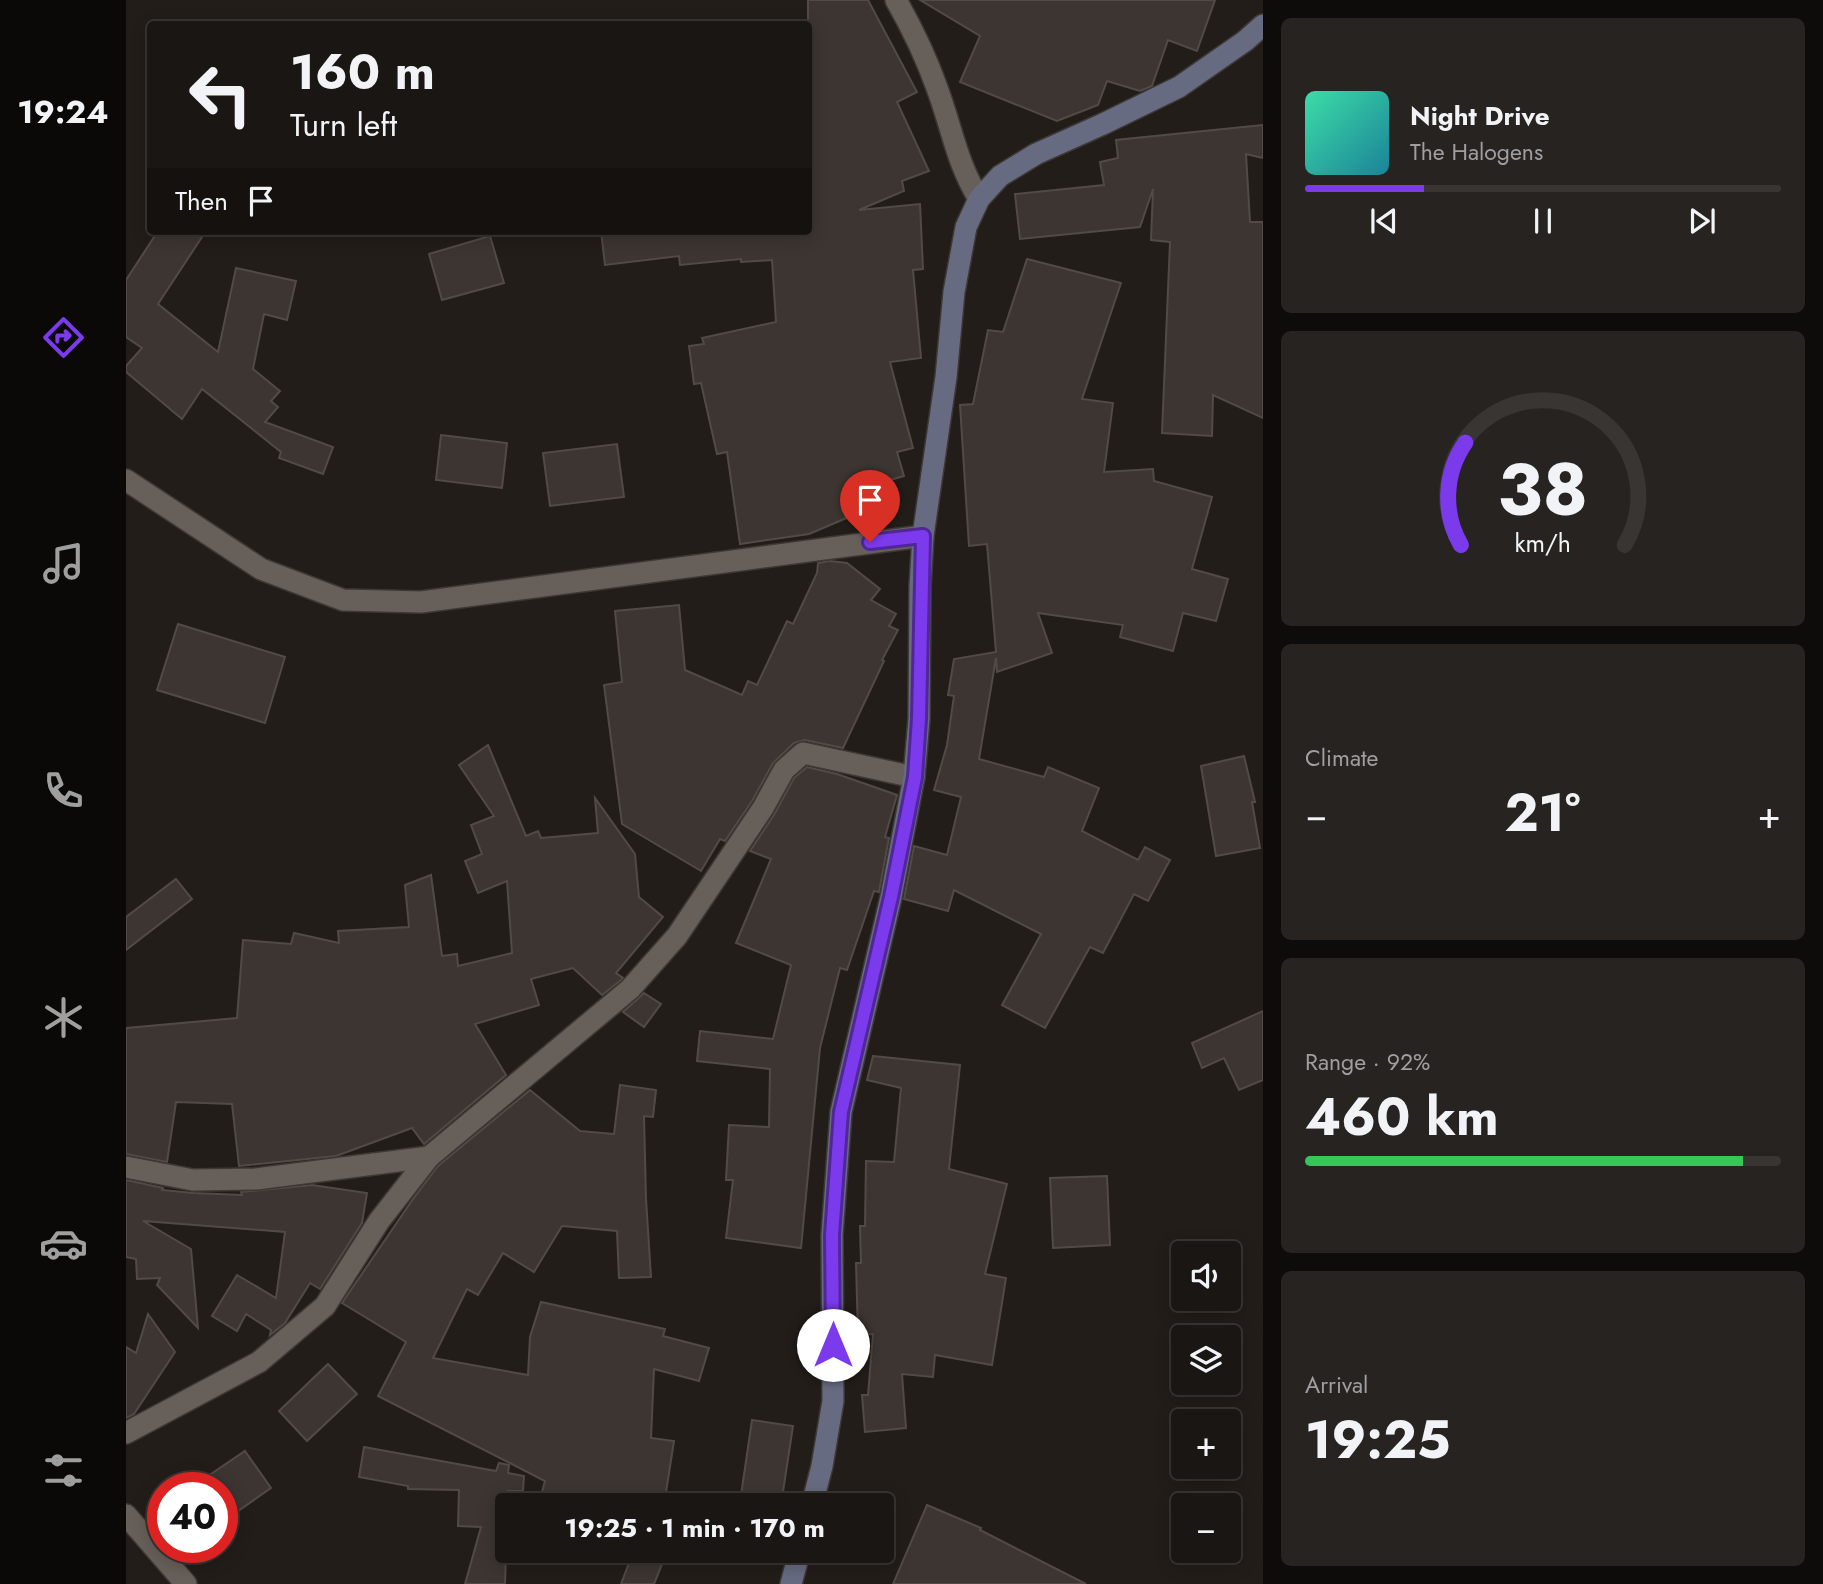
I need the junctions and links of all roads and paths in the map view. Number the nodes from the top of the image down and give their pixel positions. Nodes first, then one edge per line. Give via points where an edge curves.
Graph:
1 (896, 0) edge
2 (1263, 25) edge
3 (979, 199) junction
4 (126, 480) edge
5 (923, 536) junction
6 (915, 777) junction
7 (429, 1157) junction
8 (126, 1167) edge
9 (126, 1433) edge
10 (814, 1493) edge
11 (126, 1514) edge
12 (797, 1563) edge
13 (186, 1584) edge
14 (792, 1584) edge

1 - 3 street via 916,35 957,157
2 - 3 street via 1179,87 1036,154 1000,176
3 - 5 street via 966,227 954,292
4 - 5 street via 261,569 343,600 421,602
5 - 6 street
6 - 7 street via 803,753 783,770 763,808 677,936 630,989
6 - 10 street via 841,1112 832,1235 833,1401
7 - 8 street via 256,1179 193,1180
7 - 9 street via 379,1221 325,1306 258,1362
11 - 13 street
12 - 14 street

